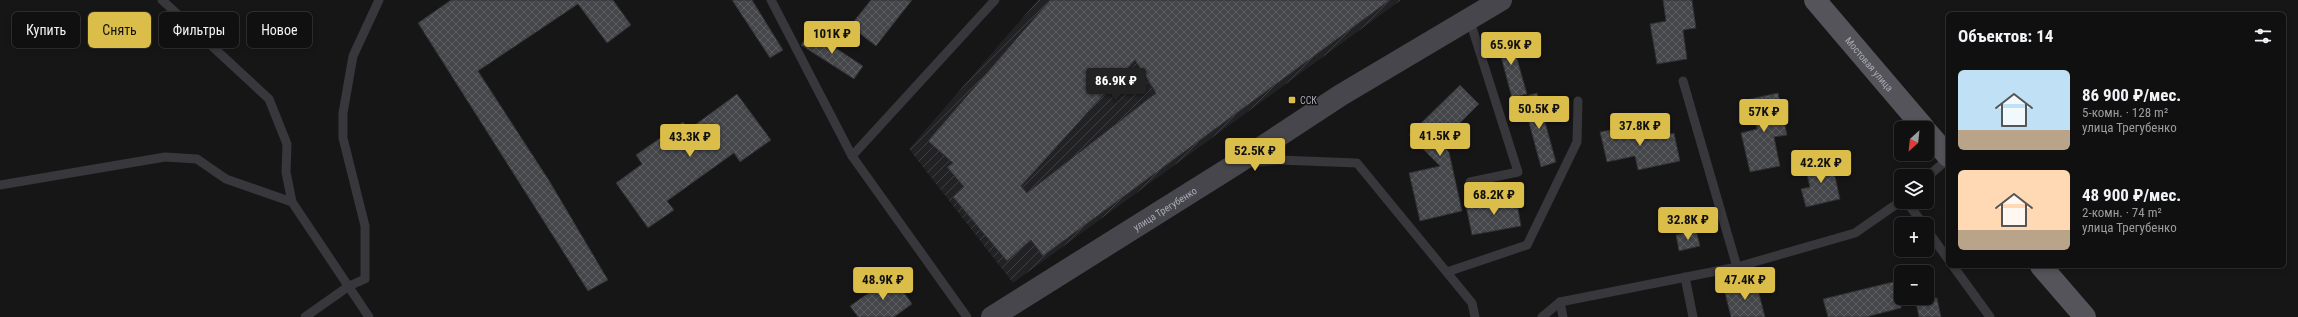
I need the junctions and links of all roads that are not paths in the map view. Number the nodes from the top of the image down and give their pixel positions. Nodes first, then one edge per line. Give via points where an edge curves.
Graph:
1 (162, 0) edge
2 (379, 0) edge
3 (771, 0) edge
4 (995, 0) edge
5 (1501, 0) edge
6 (1815, 0) edge
7 (1470, 18) junction
8 (1683, 81) dead end
9 (1578, 101) dead end
10 (1918, 121) edge
11 (1934, 141) edge
12 (852, 156) junction
13 (1946, 156) edge
14 (1946, 160) edge
15 (1236, 164) junction
16 (1934, 171) edge
17 (1470, 182) dead end
18 (0, 185) edge
19 (292, 202) junction
20 (1894, 206) edge
21 (1934, 240) edge
22 (1946, 256) edge
23 (1737, 267) junction
24 (1954, 268) edge
25 (2043, 268) edge
26 (1447, 272) junction
27 (1685, 277) junction
28 (350, 286) junction
29 (1560, 302) junction
30 (305, 317) edge
31 (369, 317) edge
32 (967, 317) edge
33 (992, 317) edge
34 (1475, 317) edge
35 (1542, 317) edge
36 (1563, 317) edge
37 (1693, 317) edge
38 (1990, 317) edge
39 (2085, 317) edge

1 - 19 lane via 269,98 287,144 286,172
2 - 28 lane via 353,56 343,113 343,138 365,226 365,279
3 - 12 lane
4 - 12 lane
5 - 7 street, улица Трегубенко
6 - 10 main road, Мостовая улица
7 - 15 street, улица Трегубенко via 1341,95
7 - 17 lane via 1518,172
8 - 23 lane
9 - 26 lane via 1577,142 1526,245
11 - 13 main road
12 - 32 lane
14 - 16 lane
15 - 26 lane via 1279,160 1357,163
15 - 33 street, улица Трегубенко
18 - 19 lane via 165,157 196,159 226,179
19 - 28 lane
20 - 23 lane via 1855,233
21 - 22 lane
23 - 27 lane
24 - 38 lane
25 - 39 main road
26 - 34 lane via 1472,303
27 - 29 lane
27 - 37 lane
28 - 30 lane
28 - 31 lane
29 - 35 lane
29 - 36 lane

